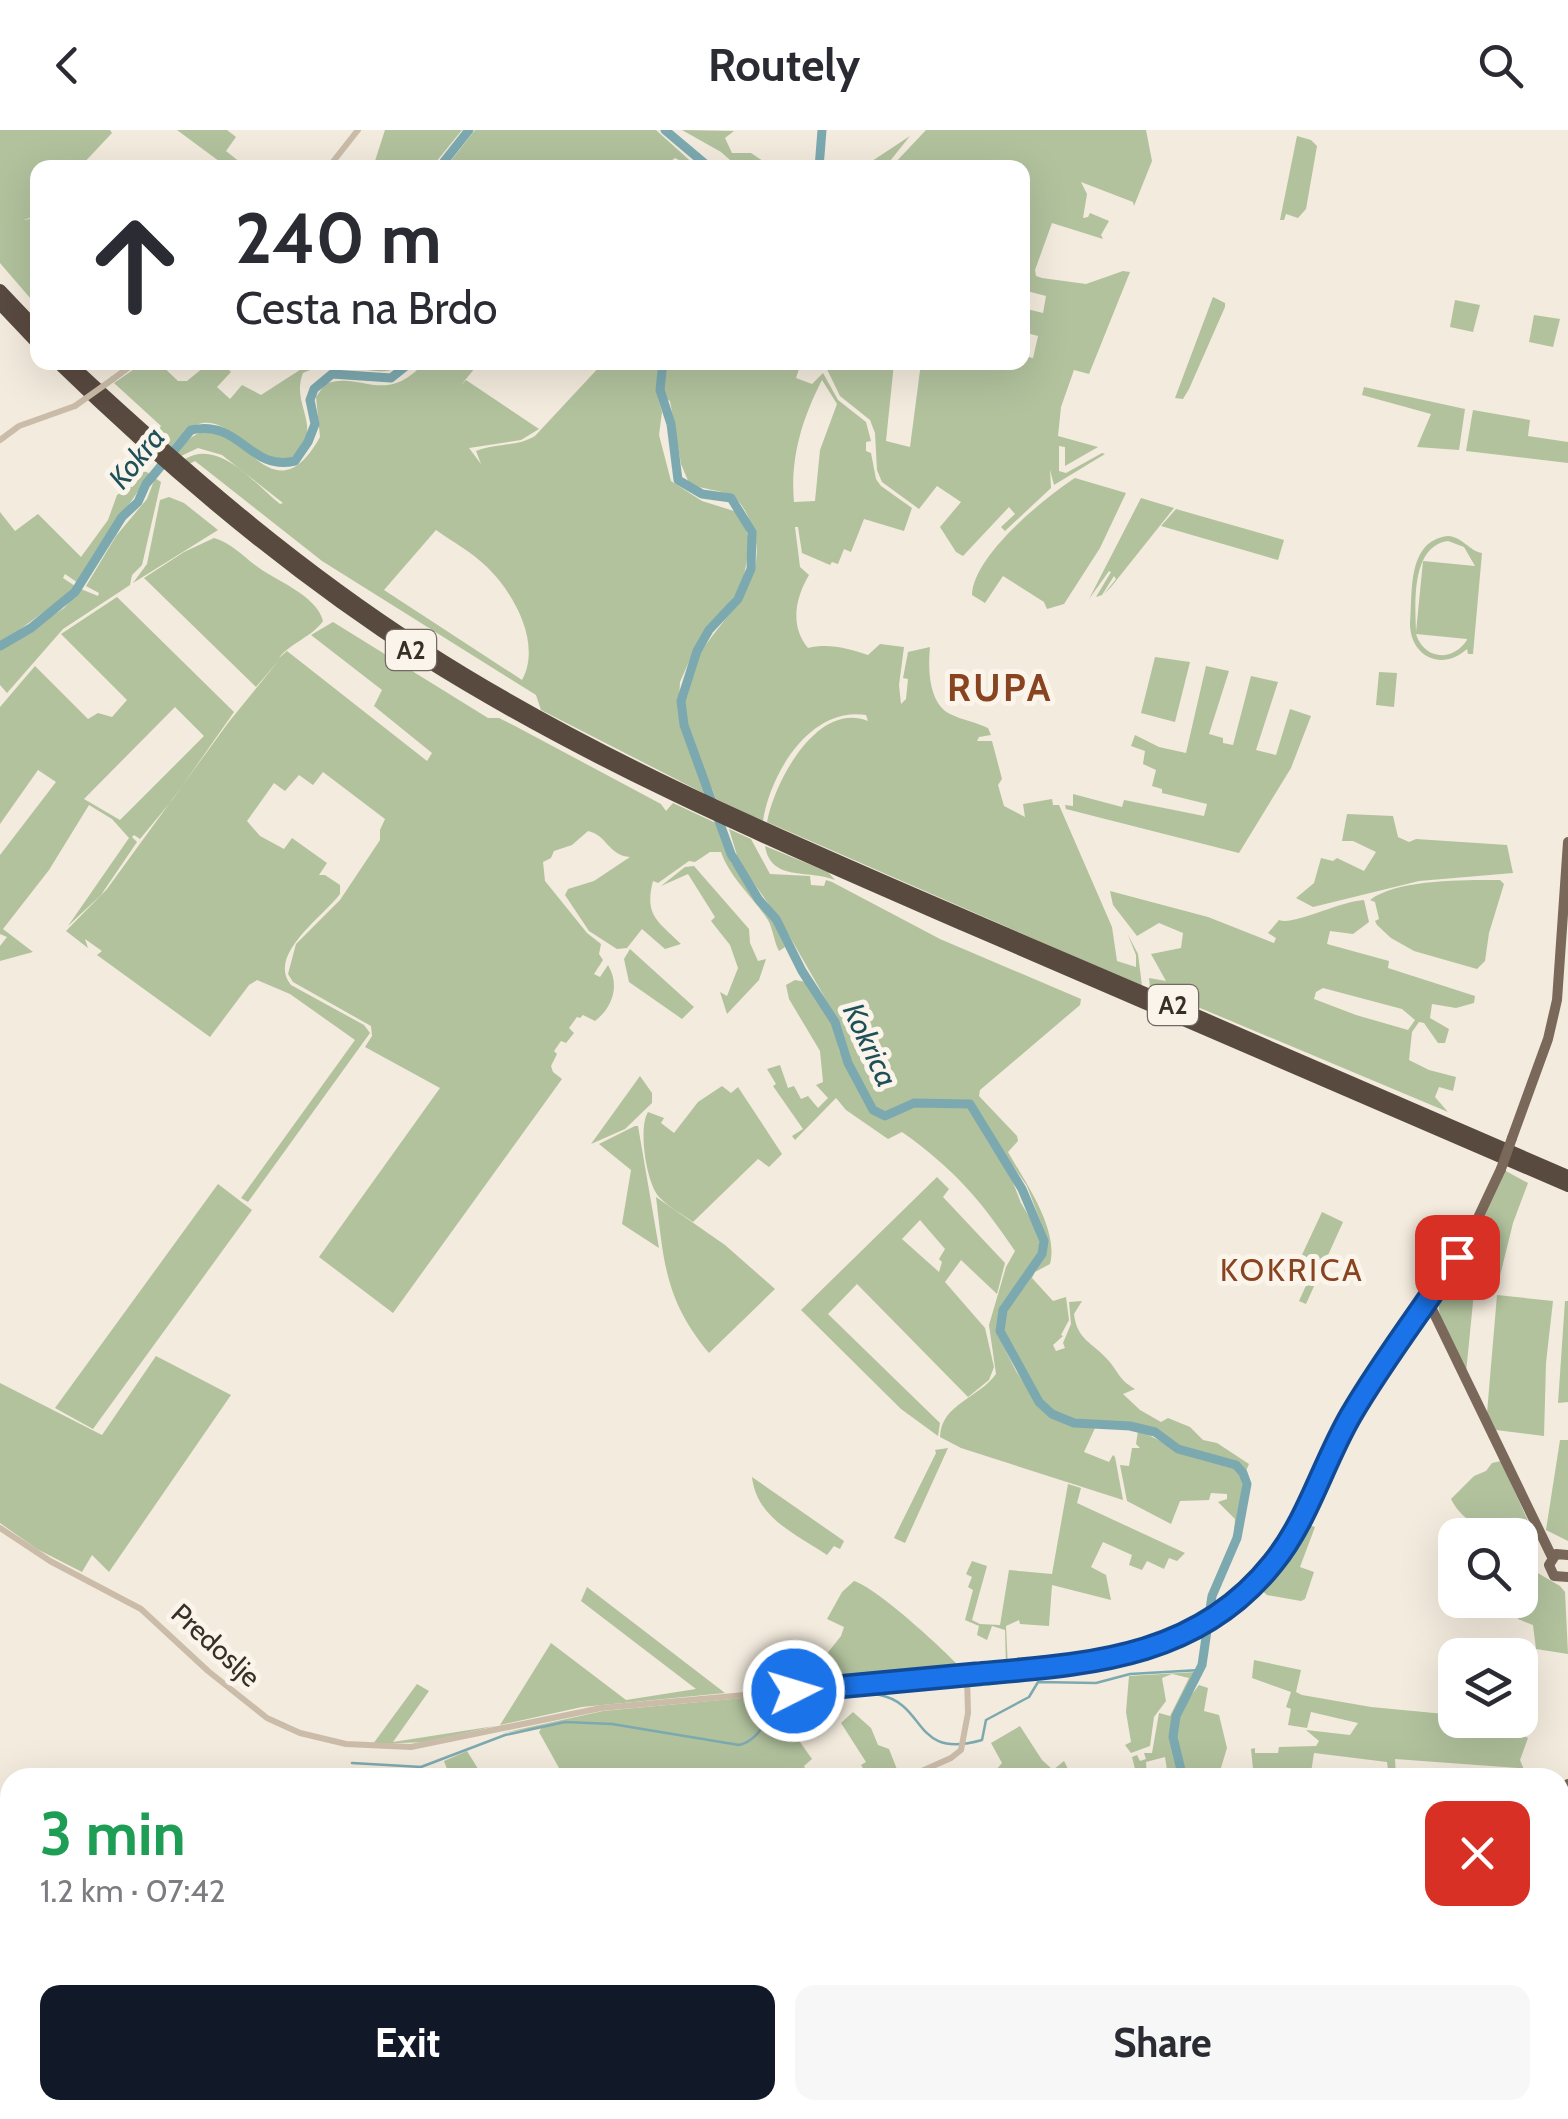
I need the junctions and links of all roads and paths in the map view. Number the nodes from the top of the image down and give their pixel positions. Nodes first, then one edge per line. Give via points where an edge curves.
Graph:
1 (358, 130) edge
2 (334, 160) edge
3 (0, 290) edge
4 (0, 304) edge
5 (30, 322) edge
6 (30, 336) edge
7 (66, 370) edge
8 (77, 370) edge
9 (125, 370) edge
10 (0, 440) edge
11 (151, 444) junction
12 (778, 840) junction
13 (1568, 842) edge
14 (1568, 1176) edge
15 (1568, 1186) edge
16 (1428, 1300) junction
17 (0, 1528) edge
18 (1560, 1555) edge
19 (1566, 1581) edge
20 (967, 1675) junction
21 (928, 1768) edge

1 - 2 street
3 - 5 highway
4 - 6 highway
7 - 11 highway, A2
8 - 11 highway, A2
9 - 10 street, bridge via 75,406
11 - 12 highway, A2 via 420,646 666,788
12 - 14 highway, A2
12 - 15 highway, A2
13 - 16 main road, bridge via 1558,1000 1548,1038 1501,1169 1469,1237
16 - 18 main road via 1519,1493
16 - 20 street, Predoslje via 1375,1374 1286,1546 1217,1614 1154,1646 1096,1663
17 - 20 street, Predoslje via 141,1610 267,1718 326,1740 396,1748 601,1708
18 - 19 main road via 1550,1570
20 - 21 street via 962,1748

